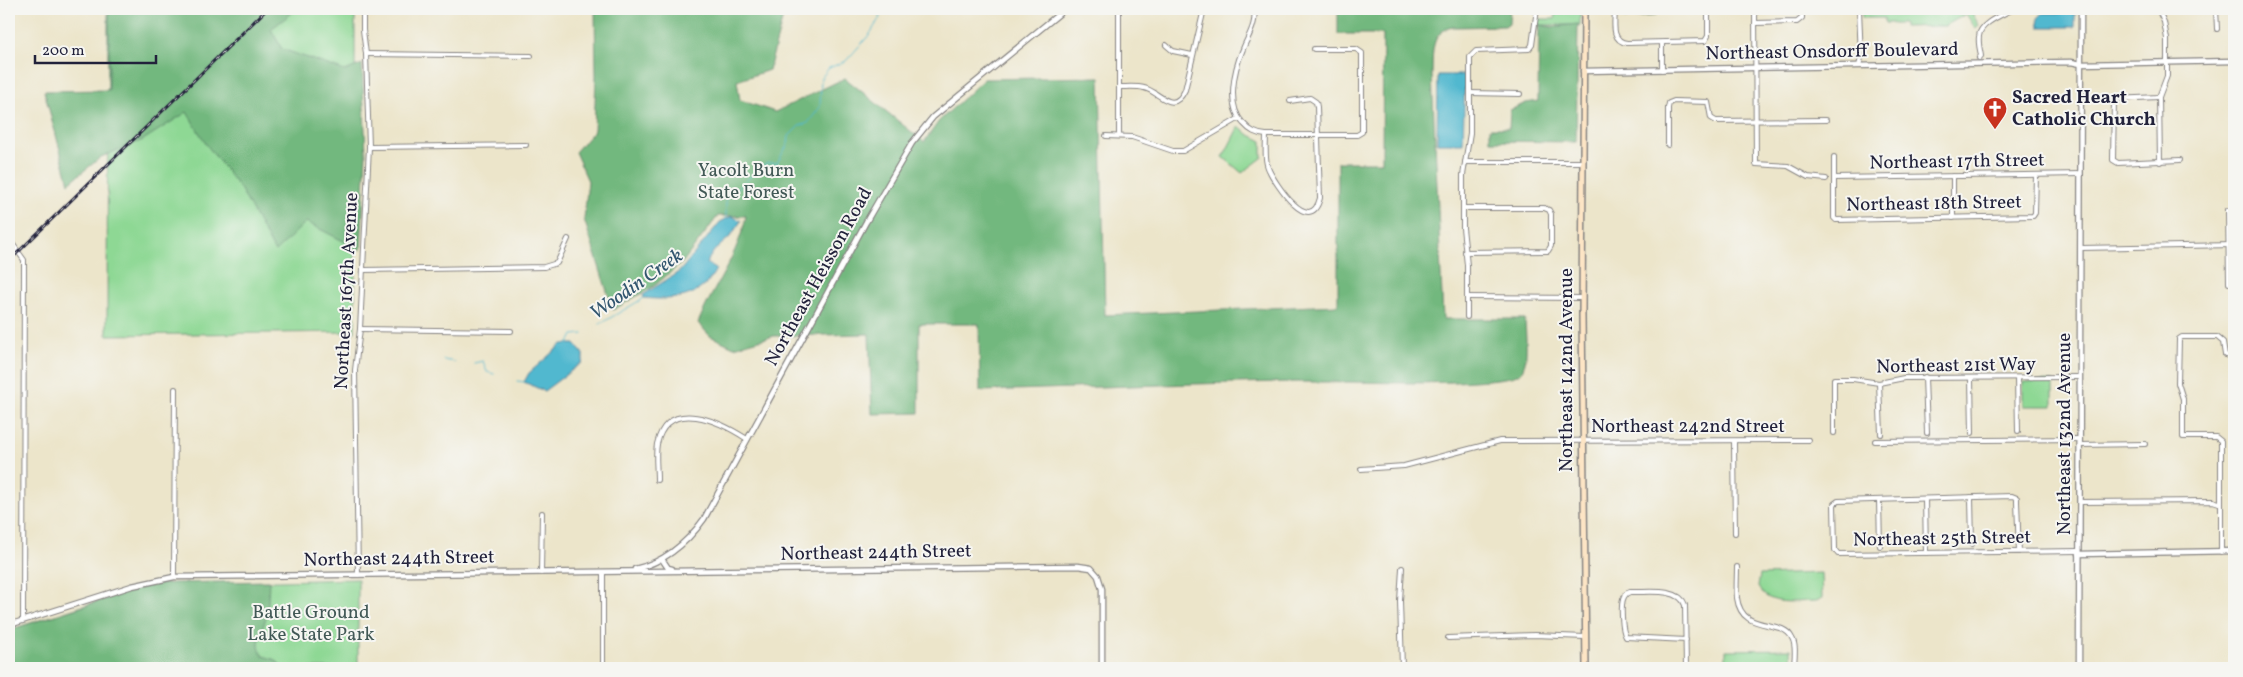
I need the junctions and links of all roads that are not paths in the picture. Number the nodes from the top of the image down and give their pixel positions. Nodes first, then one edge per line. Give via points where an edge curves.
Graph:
1 (363, 9) edge
2 (1065, 9) edge
3 (1119, 9) edge
4 (1204, 9) edge
5 (1254, 9) edge
6 (1537, 9) edge
7 (1584, 9) edge
8 (1615, 9) edge
9 (1708, 9) edge
10 (1755, 9) edge
11 (1802, 9) edge
12 (1858, 9) edge
13 (2013, 9) edge
14 (2081, 9) edge
15 (2158, 9) edge
16 (2216, 9) edge
17 (1755, 23) junction
18 (2217, 29) dead end
19 (1662, 43) junction
20 (1166, 45) dead end
21 (1314, 49) dead end
22 (366, 54) junction
23 (1192, 55) junction
24 (531, 56) dead end
25 (1979, 60) junction
26 (2234, 61) edge
27 (2167, 62) junction
28 (1859, 63) junction
29 (2082, 64) junction
30 (1756, 69) junction
31 (1662, 70) junction
32 (1583, 71) junction
33 (1120, 88) junction
34 (1470, 93) junction
35 (1520, 94) dead end
36 (2159, 97) junction
37 (1290, 101) dead end
38 (1238, 118) junction
39 (1826, 120) dead end
40 (1756, 121) junction
41 (1319, 134) junction
42 (1266, 135) junction
43 (1106, 136) dead end
44 (1119, 136) junction
45 (526, 145) dead end
46 (1668, 145) dead end
47 (369, 147) junction
48 (1834, 157) dead end
49 (2180, 160) dead end
50 (1465, 162) junction
51 (1582, 162) junction
52 (2160, 162) junction
53 (2080, 174) junction
54 (2036, 175) junction
55 (1954, 176) junction
56 (1834, 178) junction
57 (1826, 179) dead end
58 (1463, 208) junction
59 (2228, 210) dead end
60 (1953, 218) junction
61 (9, 239) edge
62 (568, 239) dead end
63 (2234, 245) edge
64 (2229, 246) junction
65 (2081, 248) junction
66 (1465, 252) junction
67 (364, 270) junction
68 (2229, 283) dead end
69 (1467, 296) junction
70 (1582, 298) junction
71 (1466, 317) dead end
72 (360, 329) junction
73 (511, 331) dead end
74 (2234, 356) edge
75 (2080, 377) junction
76 (1926, 378) junction
77 (1971, 378) junction
78 (2017, 378) junction
79 (1880, 383) junction
80 (175, 389) dead end
81 (2018, 431) dead end
82 (1972, 432) dead end
83 (1834, 433) dead end
84 (1927, 433) dead end
85 (1881, 434) dead end
86 (747, 439) junction
87 (2080, 439) junction
88 (1809, 440) dead end
89 (1583, 441) junction
90 (1734, 441) junction
91 (1875, 441) dead end
92 (2145, 444) dead end
93 (2080, 445) junction
94 (1361, 469) dead end
95 (656, 480) dead end
96 (1972, 498) junction
97 (1925, 499) junction
98 (1880, 500) junction
99 (2080, 502) junction
100 (2219, 503) junction
101 (542, 513) dead end
102 (1735, 533) dead end
103 (1972, 544) dead end
104 (1880, 546) dead end
105 (2234, 551) edge
106 (2019, 552) junction
107 (2079, 552) junction
108 (2220, 552) junction
109 (1926, 553) junction
110 (662, 559) junction
111 (1737, 567) dead end
112 (1402, 568) dead end
113 (624, 571) junction
114 (675, 571) junction
115 (541, 572) junction
116 (603, 572) junction
117 (358, 575) junction
118 (174, 578) junction
119 (23, 620) junction
120 (9, 625) edge
121 (1585, 637) junction
122 (1448, 638) dead end
123 (1686, 640) junction
124 (603, 668) edge
125 (1102, 668) edge
126 (1402, 668) edge
127 (1586, 668) edge
128 (1686, 668) edge
129 (1794, 668) edge
130 (2079, 668) edge

1 - 22 street, Northeast 167th Avenue
2 - 86 street, Northeast Heisson Road via 933,117 912,143
3 - 33 street
4 - 23 street
5 - 38 street via 1254,24 1241,52 1232,95
6 - 34 street via 1530,48 1472,53 1469,60
7 - 32 main road, Northeast 142nd Avenue
8 - 19 street via 1618,39 1625,43
9 - 19 street via 1706,40
10 - 17 street
11 - 17 street via 1797,22
12 - 28 street
13 - 25 street via 1979,32
14 - 29 street, Northeast 132nd Avenue
15 - 27 street via 2166,32
16 - 18 street
17 - 30 street
19 - 31 street
20 - 23 street via 1173,51
21 - 41 street via 1356,49 1363,56 1362,132 1357,135
22 - 24 street
22 - 47 street, Northeast 167th Avenue
23 - 33 street via 1183,95 1173,101 1161,99 1144,88
25 - 28 street, Northeast Onsdorff Boulevard
25 - 29 street, Northeast Onsdorff Boulevard
26 - 27 street, Northeast Onsdorff Boulevard
27 - 29 street, Northeast Onsdorff Boulevard
27 - 36 street via 2166,81
28 - 30 street, Northeast Onsdorff Boulevard
29 - 53 street, Northeast 132nd Avenue
30 - 31 street, Northeast Onsdorff Boulevard
30 - 40 street
31 - 32 street, Northeast Onsdorff Boulevard
32 - 51 main road, Northeast 142nd Avenue
33 - 44 street
34 - 35 street
34 - 50 street via 1470,133
36 - 52 street
36 - 52 street via 2114,99 2112,149 2114,162
37 - 41 street via 1306,97 1316,102
38 - 42 street via 1253,132
38 - 44 street via 1183,151
39 - 40 street
40 - 46 street via 1716,122 1712,120 1708,102 1674,101 1670,103
40 - 57 street via 1756,164 1788,166 1808,177
41 - 42 street
41 - 42 street via 1320,198 1314,208 1304,211 1294,207 1269,170
43 - 44 street
45 - 47 street
47 - 67 street, Northeast 167th Avenue
48 - 56 street
49 - 52 street
50 - 51 street
50 - 58 street
51 - 70 main road, Northeast 142nd Avenue
53 - 54 street, Northeast 17th Street
53 - 65 street, Northeast 132nd Avenue
54 - 55 street, Northeast 17th Street
54 - 60 street, Northeast 18th Street via 2035,216
55 - 56 street, Northeast 17th Street
55 - 60 street
56 - 60 street, Northeast 18th Street via 1834,220
58 - 66 street
58 - 66 street via 1544,208 1551,214 1549,250
59 - 64 street
61 - 119 street via 24,260
62 - 67 street via 557,263 544,267
63 - 64 street
64 - 65 street
64 - 68 street
65 - 75 street, Northeast 132nd Avenue
66 - 69 street
67 - 72 street, Northeast 167th Avenue
69 - 70 street
69 - 71 street
70 - 89 main road, Northeast 142nd Avenue
72 - 73 street
72 - 117 street, Northeast 167th Avenue via 355,370
74 - 100 street via 2225,355 2221,339 2217,337 2179,339 2178,383 2183,399 2183,437 2219,438 2222,457 2222,498
75 - 78 street, Northeast 21st Way
75 - 87 street, Northeast 132nd Avenue
76 - 77 street, Northeast 21st Way
76 - 79 street, Northeast 21st Way
76 - 84 street
77 - 78 street, Northeast 21st Way
77 - 82 street
78 - 81 street
79 - 83 street, Northeast 21st Way via 1834,379
79 - 85 street
80 - 118 street
86 - 95 street via 730,428 695,416 676,419 660,435
86 - 110 street, Northeast Heisson Road via 694,533
87 - 91 street
87 - 93 street, Northeast 132nd Avenue
88 - 90 street, Northeast 242nd Street
89 - 90 street, Northeast 242nd Street
89 - 94 street, Northeast 242nd Street via 1500,441 1404,466
89 - 121 main road, Northeast 142nd Avenue
90 - 102 street
92 - 93 street
93 - 99 street, Northeast 132nd Avenue
96 - 97 street
96 - 103 street
96 - 106 street via 2017,498
97 - 98 street
97 - 109 street
98 - 104 street
98 - 109 street, Northeast 25th Street via 1838,501 1834,504 1835,552
99 - 100 street
99 - 107 street, Northeast 132nd Avenue
100 - 108 street
101 - 115 street
105 - 108 street
106 - 107 street, Northeast 25th Street
106 - 109 street, Northeast 25th Street
107 - 108 street
107 - 130 street, Northeast 132nd Avenue
110 - 113 street, Northeast Heisson Road
110 - 114 street via 668,568
111 - 129 street via 1737,599 1741,609 1757,624 1788,632 1794,641
112 - 126 street
113 - 114 street, Northeast 244th Street
113 - 116 street, Northeast 244th Street
114 - 125 street, Northeast 244th Street via 1086,566 1101,582
115 - 116 street, Northeast 244th Street
115 - 117 street, Northeast 244th Street
116 - 124 street
117 - 118 street, Northeast 244th Street
118 - 119 street, Northeast 244th Street via 132,586
119 - 120 street, Northeast 244th Street
121 - 122 street
121 - 127 main road, Northeast 142nd Avenue
123 - 123 street via 1685,605 1681,598 1673,594 1630,592 1625,595 1624,635 1632,639
123 - 128 street

